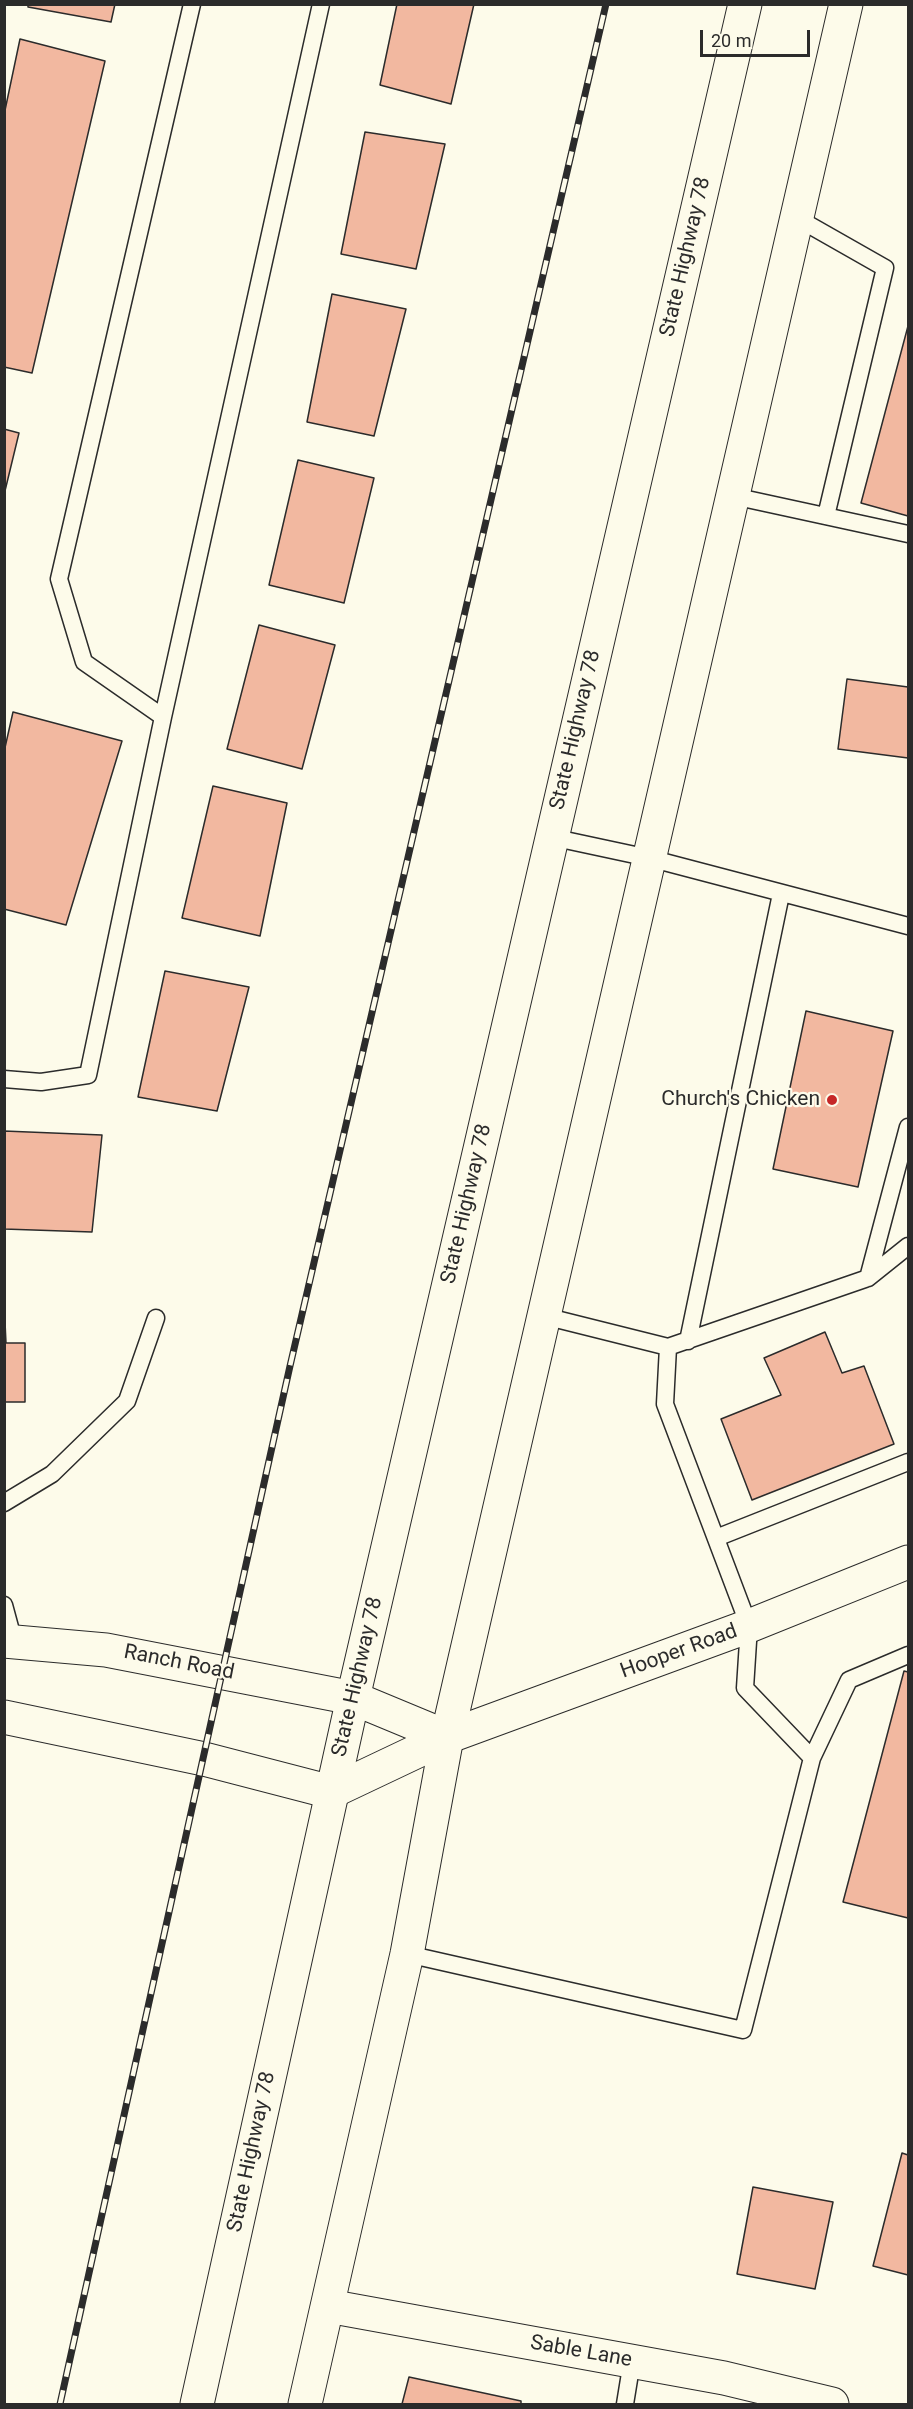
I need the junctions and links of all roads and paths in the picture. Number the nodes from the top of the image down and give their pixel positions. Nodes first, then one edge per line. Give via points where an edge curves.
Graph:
1 (192, 4) edge
2 (321, 4) edge
3 (745, 4) edge
4 (846, 4) edge
5 (797, 218) junction
6 (733, 496) junction
7 (826, 516) junction
8 (909, 534) edge
9 (163, 717) junction
10 (551, 837) junction
11 (649, 858) junction
12 (781, 894) junction
13 (909, 926) edge
14 (4, 1079) edge
15 (909, 1127) edge
16 (909, 1246) edge
17 (868, 1278) junction
18 (544, 1316) junction
19 (156, 1318) dead end
20 (688, 1341) junction
21 (668, 1347) junction
22 (909, 1461) edge
23 (4, 1503) edge
24 (716, 1538) junction
25 (909, 1562) edge
26 (4, 1605) edge
27 (749, 1626) junction
28 (9, 1642) edge
29 (909, 1655) edge
30 (353, 1698) junction
31 (4, 1717) edge
32 (447, 1737) junction
33 (812, 1758) junction
34 (331, 1792) junction
35 (407, 1954) junction
36 (328, 2306) junction
37 (632, 2361) junction
38 (197, 2404) edge
39 (305, 2404) edge
40 (625, 2404) edge
41 (832, 2404) edge

1 - 9 lane via 59,579 84,662
2 - 9 lane
3 - 10 main road, State Highway 78
4 - 5 main road
5 - 6 main road
5 - 7 lane via 885,268
6 - 7 lane
6 - 11 main road
7 - 8 lane
9 - 14 lane via 88,1075 41,1082
10 - 11 lane
10 - 30 main road, State Highway 78
11 - 12 lane
11 - 18 main road
12 - 13 lane
12 - 20 lane
15 - 17 lane
16 - 17 lane
17 - 20 lane
18 - 21 lane
18 - 32 main road
19 - 23 lane via 127,1401 52,1474
20 - 21 lane
21 - 24 lane via 665,1404
22 - 24 lane
24 - 27 lane
25 - 27 main road, Hooper Road
26 - 28 lane
27 - 32 main road, Hooper Road
27 - 33 lane via 745,1688
28 - 30 main road, Ranch Road via 106,1650
29 - 33 lane via 849,1680
30 - 32 main road
30 - 34 main road, State Highway 78
31 - 34 main road via 204,1759
32 - 34 main road, Hooper Road
32 - 35 main road
33 - 35 lane via 743,2030
34 - 38 main road, State Highway 78
35 - 36 main road
36 - 37 main road, Sable Lane
36 - 39 main road
37 - 40 lane
37 - 41 main road, Sable Lane

